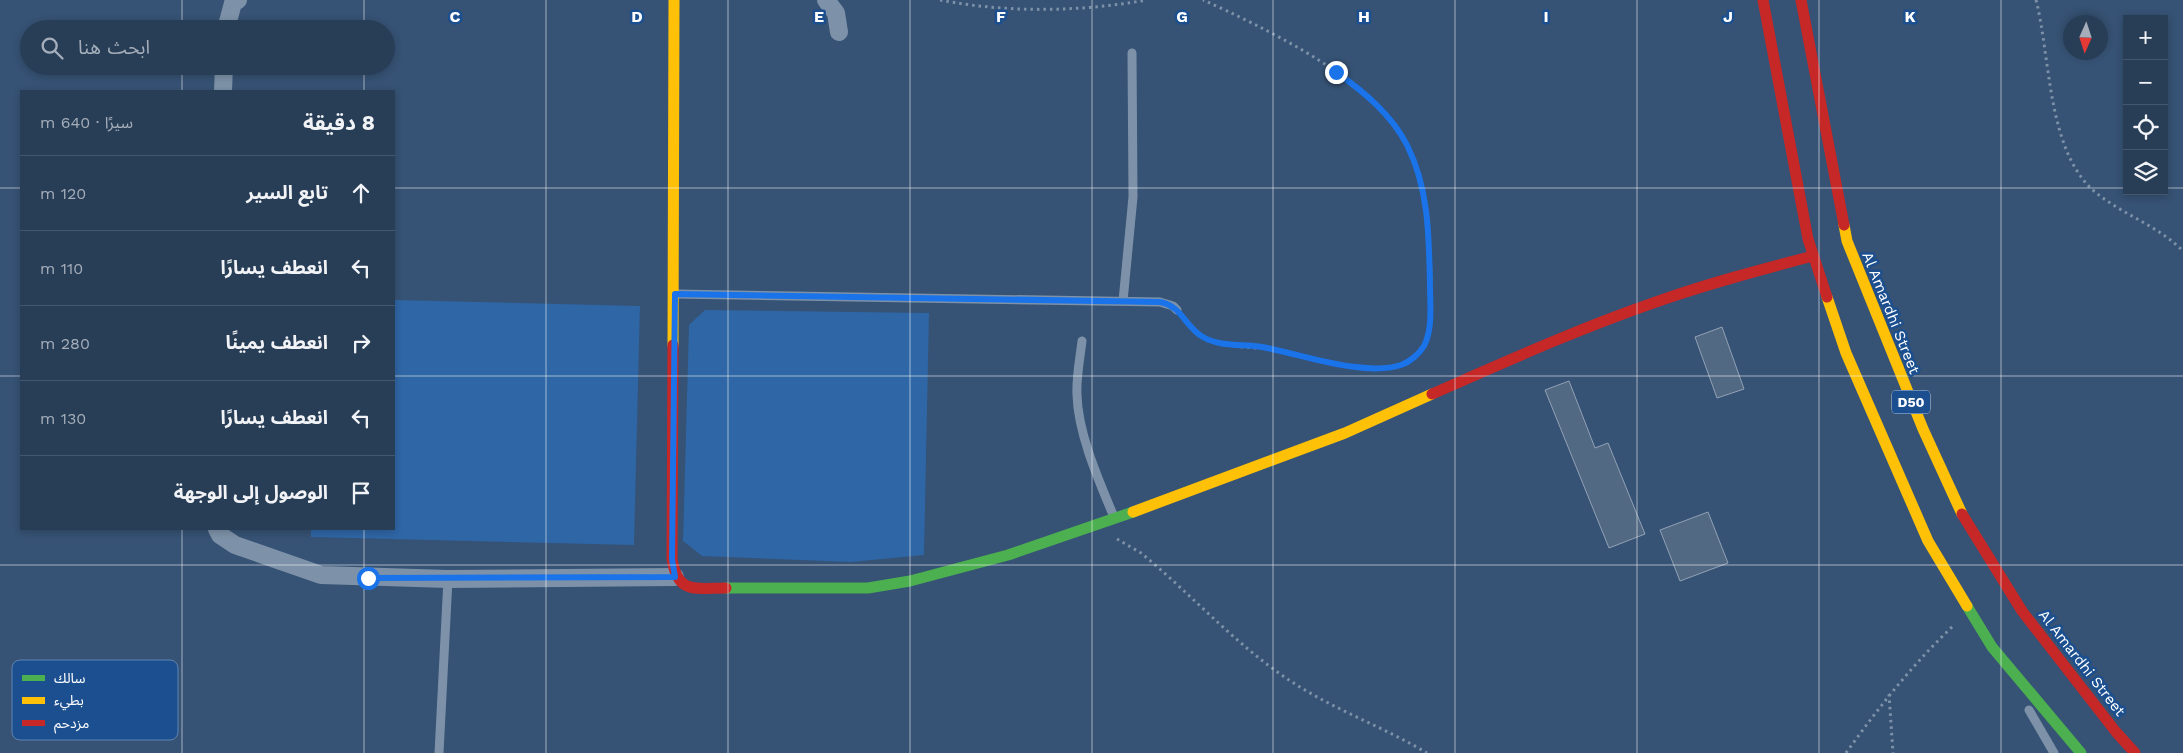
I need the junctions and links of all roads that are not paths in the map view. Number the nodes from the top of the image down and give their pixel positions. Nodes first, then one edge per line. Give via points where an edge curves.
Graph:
1 (238, 0) edge
2 (674, 0) edge
3 (826, 0) edge
4 (1763, 0) edge
5 (1801, 0) edge
6 (228, 20) edge
7 (839, 32) dead end
8 (1132, 53) dead end
9 (224, 75) edge
10 (223, 90) edge
11 (1813, 256) junction
12 (675, 294) junction
13 (1123, 301) junction
14 (1177, 310) road end
15 (1082, 341) dead end
16 (1115, 519) junction
17 (218, 530) edge
18 (675, 577) junction
19 (448, 579) junction
20 (1992, 647) junction
21 (439, 753) edge
22 (2054, 753) edge
23 (2081, 753) edge
24 (2135, 753) edge

1 - 6 street via 233,3
2 - 12 street
3 - 7 street via 836,13
4 - 11 street, D50
5 - 24 street, Al Amardhi Street / D50 via 1846,241 1926,438 1956,504 2022,611
8 - 13 lane via 1133,197
9 - 10 street
11 - 16 street via 1652,302 1520,355 1345,433
11 - 20 street, D50 via 1846,353 1928,541
12 - 13 lane
12 - 18 street via 672,559
13 - 14 lane via 1160,302
15 - 16 lane via 1077,381 1080,419
16 - 18 street via 955,570 868,588 706,589 682,584
17 - 19 street via 235,545 321,575
18 - 19 street
19 - 21 lane
20 - 22 lane
20 - 23 street, D50

